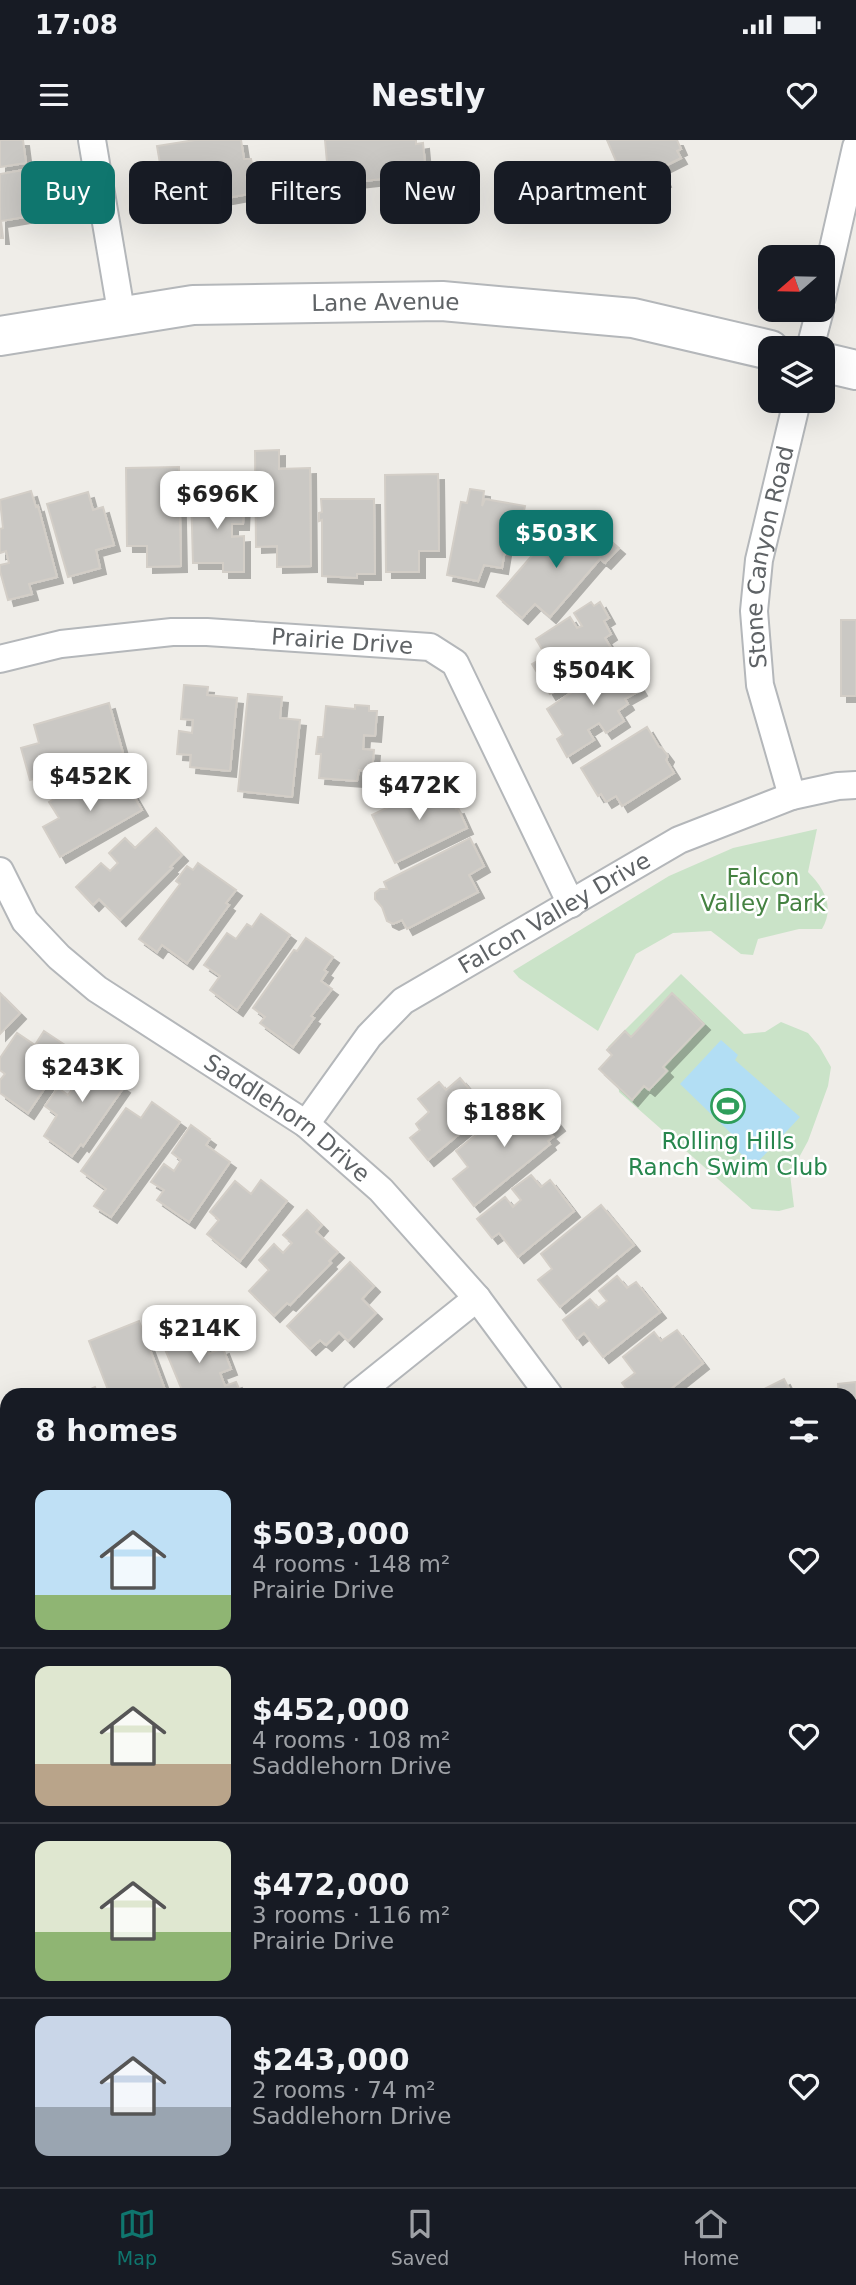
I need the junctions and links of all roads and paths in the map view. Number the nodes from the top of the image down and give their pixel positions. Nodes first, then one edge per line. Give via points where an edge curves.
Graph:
1 (92, 140) edge
2 (856, 147) edge
3 (834, 245) edge
4 (122, 317) junction
5 (0, 336) edge
6 (758, 347) edge
7 (835, 365) edge
8 (856, 370) edge
9 (794, 413) edge
10 (0, 659) edge
11 (856, 785) edge
12 (792, 796) junction
13 (0, 872) edge
14 (571, 904) junction
15 (306, 1124) junction
16 (477, 1298) junction
17 (365, 1388) edge
18 (544, 1388) edge

1 - 4 street
2 - 3 street
4 - 5 main road, Lane Avenue
4 - 6 main road, Lane Avenue via 193,305 442,301 633,318
7 - 8 main road
9 - 12 street, Stone Canyon Road via 759,560 754,611 760,685
10 - 14 street, Prairie Drive via 61,643 172,632 429,647 455,663
11 - 12 street, Falcon Valley Drive
12 - 14 street, Falcon Valley Drive via 678,840
13 - 15 street, Saddlehorn Drive via 25,921 97,989
14 - 15 street, Falcon Valley Drive via 403,1002 369,1036
15 - 16 street, Saddlehorn Drive via 381,1190
16 - 17 street
16 - 18 street, Saddlehorn Drive

